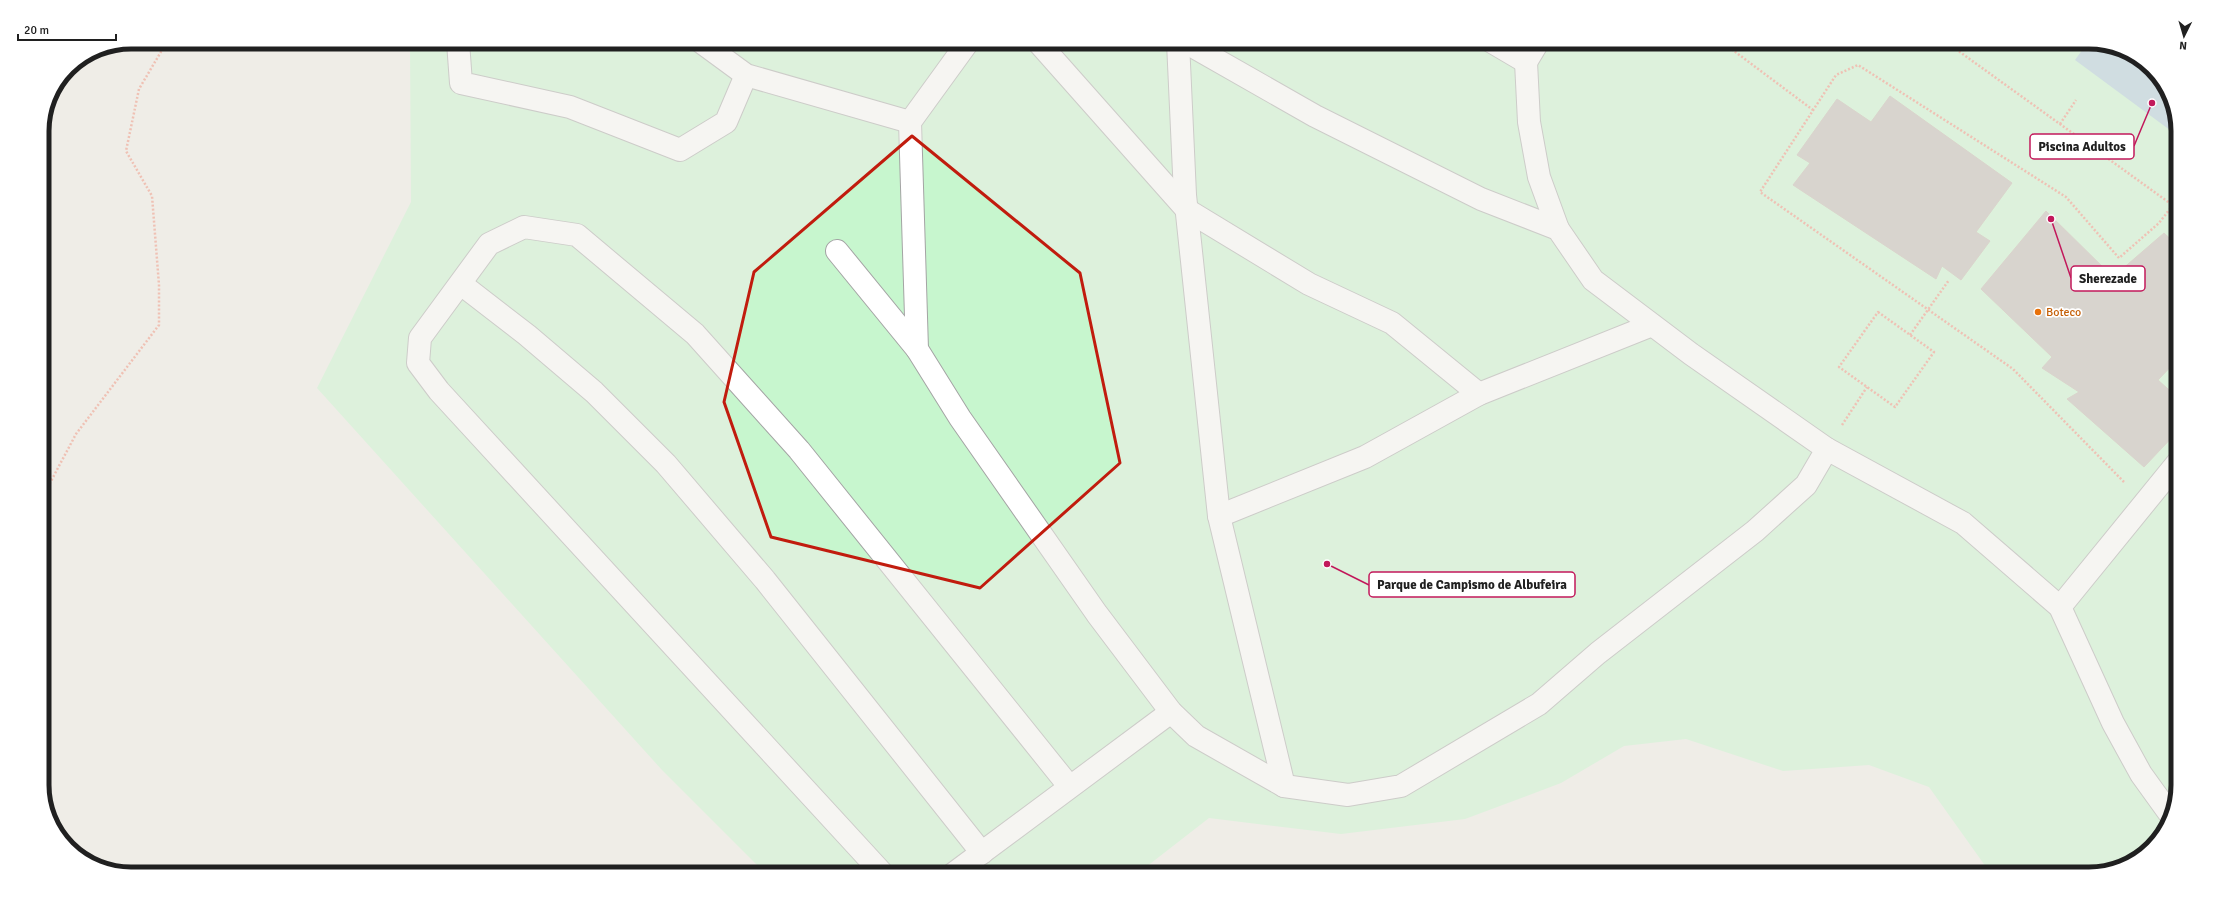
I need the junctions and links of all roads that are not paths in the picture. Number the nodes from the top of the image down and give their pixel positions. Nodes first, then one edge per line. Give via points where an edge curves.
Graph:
1 (459, 49) edge
2 (711, 49) edge
3 (963, 49) edge
4 (1044, 49) edge
5 (1178, 49) edge
6 (1197, 49) edge
7 (1504, 49) edge
8 (1534, 49) edge
9 (1526, 62) junction
10 (746, 75) junction
11 (910, 122) junction
12 (1187, 210) junction
13 (1558, 229) junction
14 (837, 251) dead end
15 (461, 284) junction
16 (1652, 325) junction
17 (917, 349) junction
18 (1479, 394) junction
19 (1827, 449) junction
20 (2171, 471) edge
21 (1219, 516) junction
22 (2060, 607) junction
23 (1171, 712) junction
24 (1069, 786) junction
25 (1284, 786) junction
26 (2167, 810) edge
27 (982, 853) junction
28 (877, 867) edge
29 (963, 867) edge

1 - 10 lane via 461,83 570,107 680,150 726,122
2 - 10 lane
3 - 11 lane
4 - 12 lane
5 - 12 lane
6 - 13 lane via 1315,116 1481,199
7 - 9 lane
8 - 9 lane
9 - 13 lane via 1529,122 1540,177
10 - 11 lane
11 - 17 lane
12 - 18 lane via 1309,284 1392,323
12 - 21 lane
13 - 16 lane via 1593,280
14 - 17 lane
15 - 24 lane via 489,244 524,227 577,235 695,334 799,450
15 - 27 lane via 527,335 594,392 666,464 765,580
15 - 28 lane via 420,338 418,363 439,391
16 - 18 lane
16 - 19 lane
17 - 23 lane via 982,450 1097,614
18 - 21 lane via 1364,457
19 - 22 lane via 1963,523
19 - 25 lane via 1806,485 1755,531 1598,653 1539,704 1483,739 1401,786 1348,794
20 - 22 lane
21 - 25 lane
22 - 26 lane via 2113,723 2141,774
23 - 24 lane
23 - 25 lane via 1196,736
24 - 27 lane
27 - 29 lane

